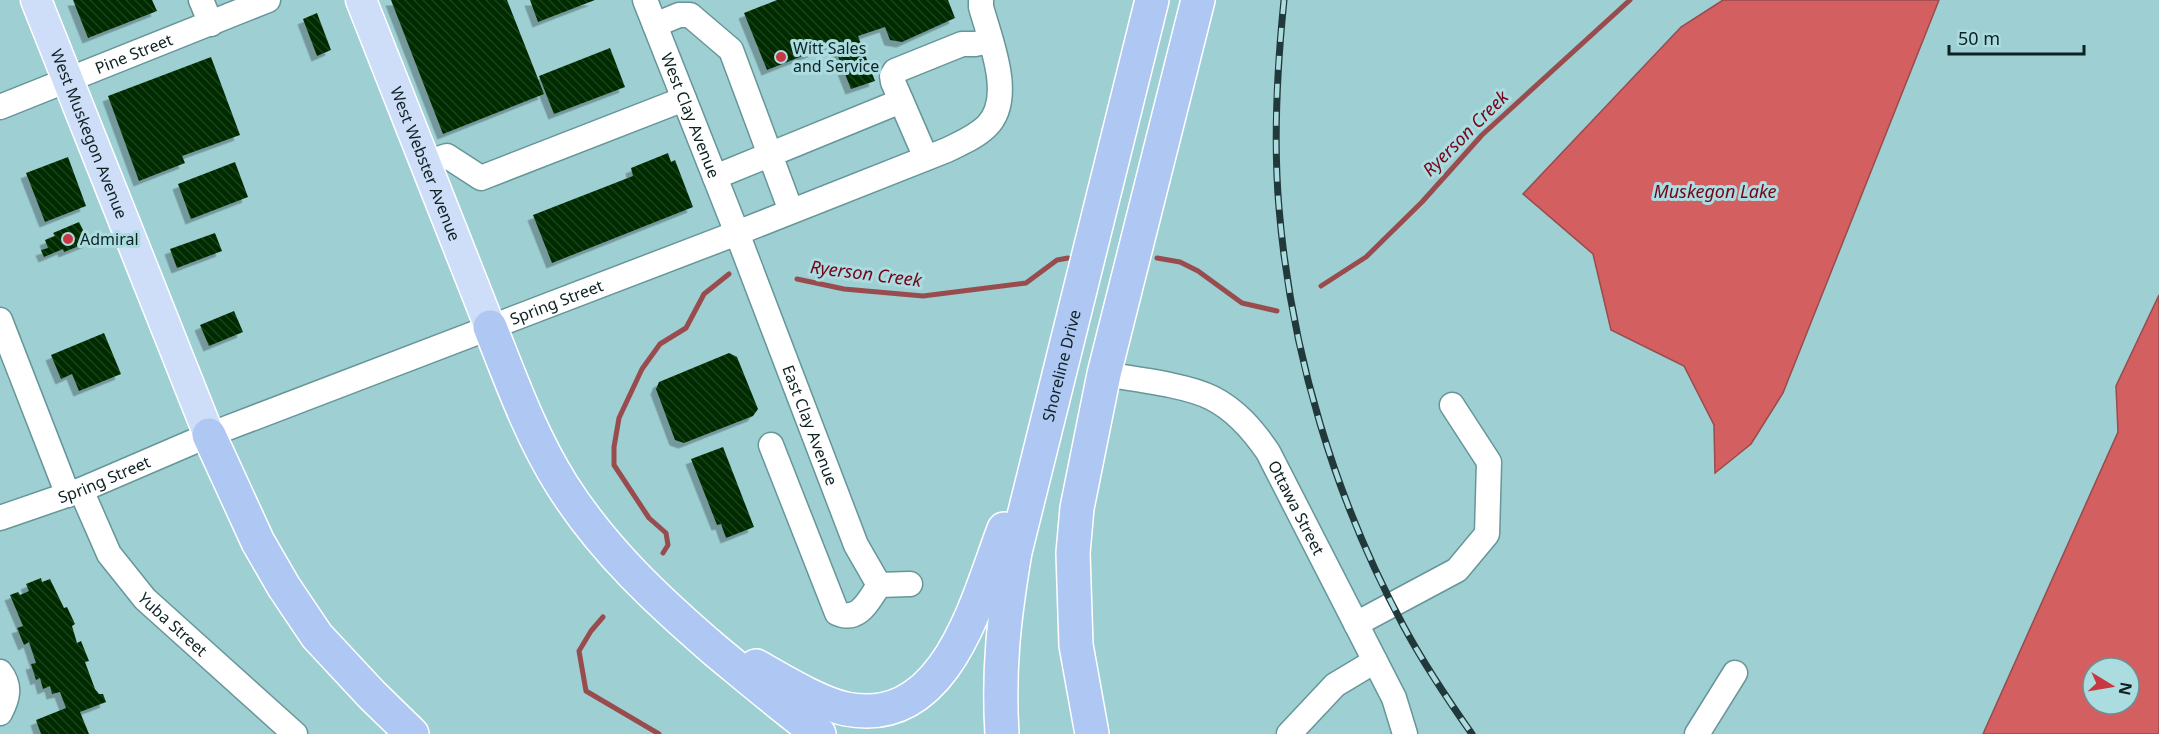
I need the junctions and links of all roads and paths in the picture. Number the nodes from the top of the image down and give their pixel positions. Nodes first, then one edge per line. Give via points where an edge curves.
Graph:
1 (36, 0) edge
2 (201, 0) edge
3 (268, 0) edge
4 (361, 0) edge
5 (645, 0) edge
6 (981, 0) edge
7 (1152, 0) edge
8 (1198, 0) edge
9 (211, 24) junction
10 (655, 25) junction
11 (990, 41) junction
12 (1134, 72) junction
13 (68, 80) junction
14 (684, 99) junction
15 (901, 101) junction
16 (0, 107) edge
17 (771, 155) junction
18 (926, 158) junction
19 (425, 163) junction
20 (715, 177) junction
21 (792, 211) junction
22 (737, 233) junction
23 (0, 320) edge
24 (490, 327) junction
25 (1104, 374) junction
26 (1452, 405) dead end
27 (209, 435) junction
28 (1043, 436) junction
29 (771, 445) dead end
30 (75, 492) junction
31 (0, 518) edge
32 (910, 584) dead end
33 (879, 585) junction
34 (1356, 624) junction
35 (700, 637) junction
36 (1375, 661) junction
37 (0, 672) edge
38 (1735, 673) dead end
39 (0, 712) edge
40 (295, 734) edge
41 (412, 734) edge
42 (819, 734) edge
43 (1002, 734) edge
44 (1092, 734) edge
45 (1289, 734) edge
46 (1405, 734) edge
47 (1697, 734) edge

1 - 13 main road, West Muskegon Avenue
2 - 9 street
3 - 9 street, Pine Street
4 - 19 main road, West Webster Avenue
5 - 10 street, West Clay Avenue
6 - 11 street, Spring Street
7 - 12 highway, Shoreline Drive
8 - 25 highway
9 - 13 street, Pine Street
10 - 14 street, West Clay Avenue
10 - 17 street via 679,15 690,15 732,50
11 - 15 street via 962,44 895,71 893,82
11 - 18 street, Spring Street via 1000,83 996,113 975,136
12 - 25 highway via 1130,144 1077,363 1083,378 1089,380
12 - 28 highway, Shoreline Drive
13 - 16 street, Pine Street
13 - 27 main road, West Muskegon Avenue
14 - 19 street via 481,178 447,156
14 - 20 street, West Clay Avenue
15 - 17 street
15 - 18 street
17 - 20 street
17 - 21 street
18 - 21 street, Spring Street
19 - 24 main road, West Webster Avenue
20 - 22 street, West Clay Avenue
21 - 22 street, Spring Street
22 - 24 street, Spring Street
22 - 33 street, East Clay Avenue via 856,545
23 - 30 street, Yuba Street
24 - 27 street, Spring Street
24 - 35 highway via 535,435 583,516 650,592
25 - 34 street, Ottawa Street via 1210,397 1243,420 1268,452
25 - 44 highway via 1081,485 1073,553 1076,645
26 - 34 street via 1490,462 1487,534 1457,570
27 - 30 street, Spring Street
27 - 41 highway via 258,542 316,636
28 - 35 highway via 957,648 932,682 899,706 872,711 844,709
28 - 43 highway, Shoreline Drive via 1006,600 1001,650
29 - 33 street via 837,613 844,616 861,610
30 - 31 street, Spring Street
30 - 40 street, Yuba Street via 109,554 145,598
32 - 33 street
34 - 36 street, Ottawa Street
35 - 42 highway
36 - 45 street via 1335,685
36 - 46 street, Ottawa Street via 1394,698
37 - 39 street via 8,686
38 - 47 street

